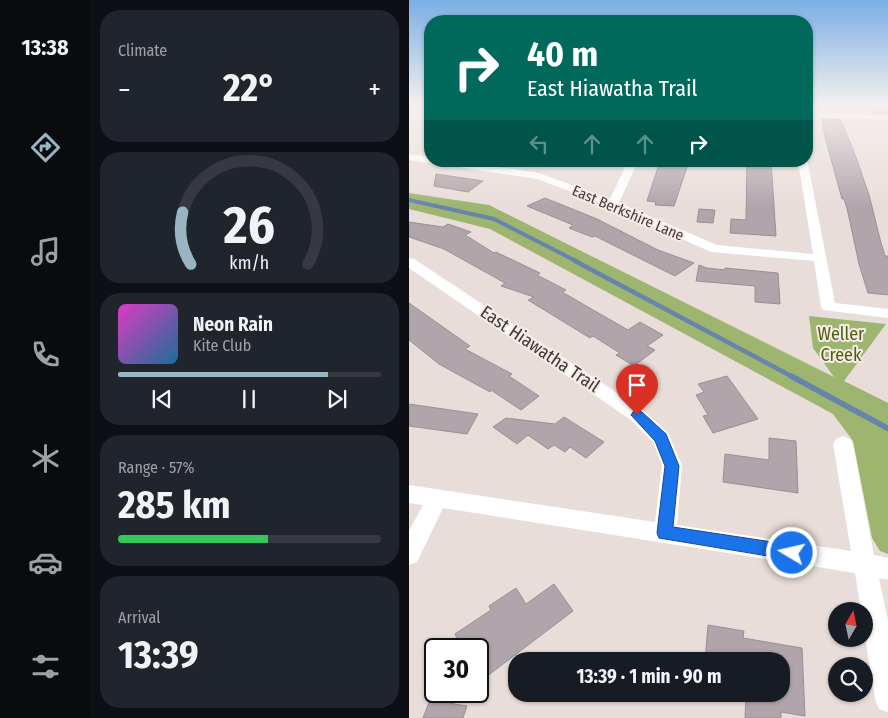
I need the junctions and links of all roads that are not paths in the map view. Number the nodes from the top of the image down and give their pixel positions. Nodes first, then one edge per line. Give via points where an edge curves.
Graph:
1 (409, 158) edge
2 (424, 159) edge
3 (490, 167) edge
4 (630, 167) edge
5 (804, 167) edge
6 (613, 204) junction
7 (819, 258) junction
8 (409, 262) edge
9 (888, 314) edge
10 (843, 444) dead end
11 (409, 494) edge
12 (437, 499) junction
13 (665, 533) junction
14 (409, 554) edge
15 (865, 564) junction
16 (888, 569) edge
17 (888, 699) edge

1 - 2 street
3 - 6 street, East Berkshire Lane via 539,176
4 - 6 street
5 - 7 street
6 - 7 street, East Berkshire Lane via 715,249
7 - 9 street via 828,307
8 - 13 street, East Hiawatha Trail via 637,415 661,438 672,466
10 - 15 street
11 - 12 street
12 - 13 street
12 - 14 street
13 - 15 street
15 - 16 street
15 - 17 street

